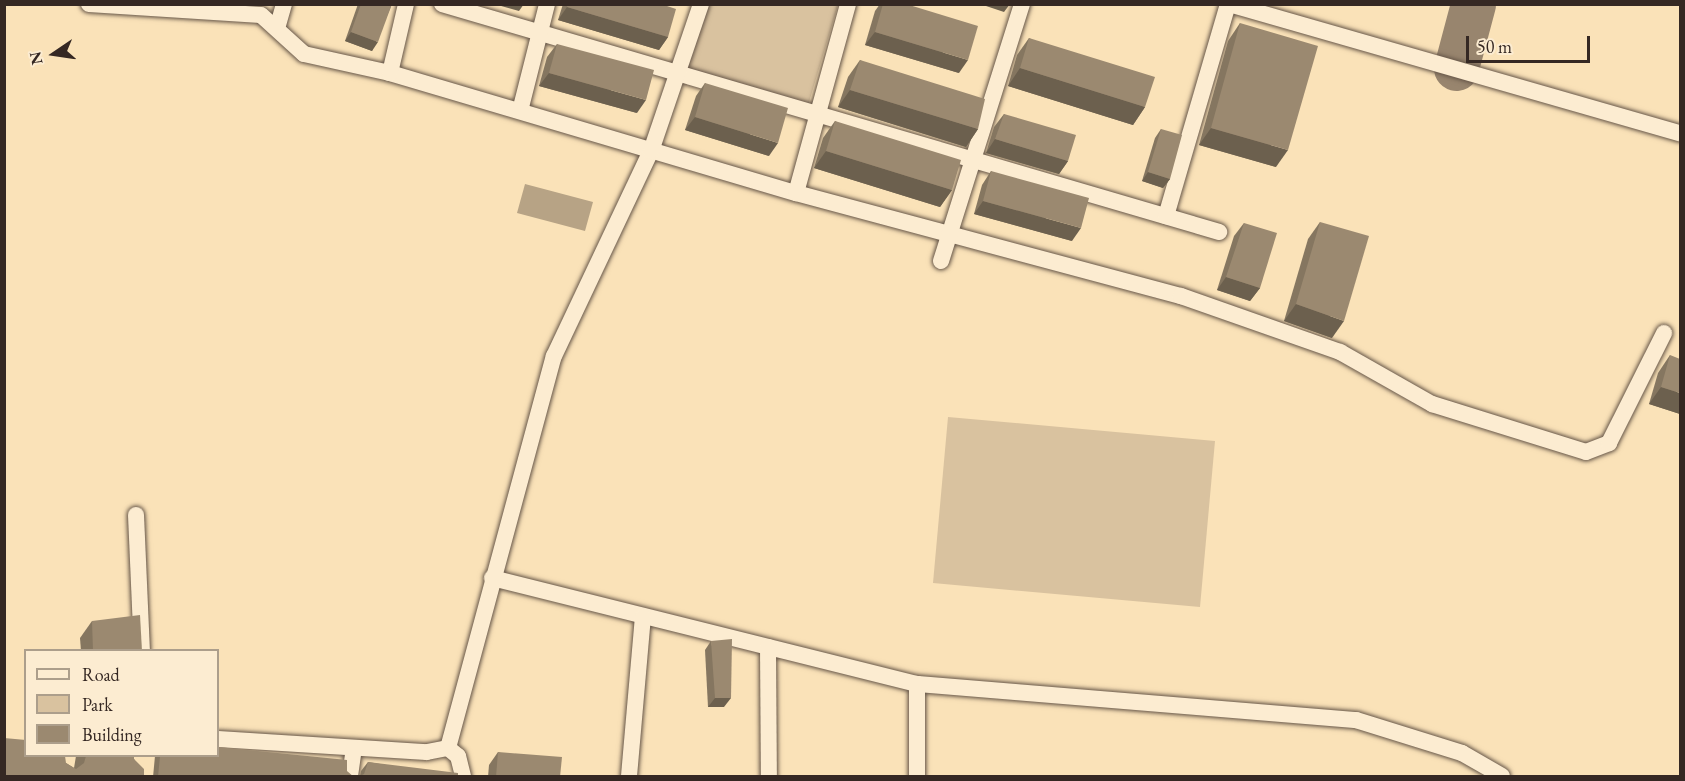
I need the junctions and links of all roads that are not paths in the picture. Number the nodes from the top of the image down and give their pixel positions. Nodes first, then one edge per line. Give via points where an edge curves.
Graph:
1 (89, 4) edge
2 (284, 4) edge
3 (406, 4) edge
4 (442, 4) edge
5 (547, 4) edge
6 (701, 4) edge
7 (848, 4) edge
8 (1022, 4) edge
9 (1229, 4) edge
10 (278, 25) junction
11 (540, 31) junction
12 (679, 72) junction
13 (390, 73) junction
14 (520, 111) junction
15 (818, 113) junction
16 (1680, 133) edge
17 (651, 151) junction
18 (973, 160) junction
19 (796, 193) junction
20 (1166, 216) junction
21 (950, 232) junction
22 (1219, 232) dead end
23 (941, 261) dead end
24 (1664, 333) dead end
25 (136, 516) dead end
26 (492, 578) junction
27 (644, 617) junction
28 (768, 647) junction
29 (142, 649) edge
30 (917, 684) junction
31 (219, 740) edge
32 (448, 748) junction
33 (354, 749) junction
34 (350, 777) edge
35 (463, 777) edge
36 (629, 777) edge
37 (768, 777) edge
38 (917, 777) edge
39 (1502, 777) edge

1 - 10 street via 255,14
2 - 10 street
3 - 13 street
4 - 11 street
5 - 11 street
6 - 12 street
7 - 15 street
8 - 18 street
9 - 16 street
9 - 20 street
10 - 13 street via 300,52
11 - 12 street
11 - 14 street
12 - 15 street
12 - 17 street
13 - 14 street
14 - 17 street
15 - 18 street
15 - 19 street
17 - 19 street
17 - 26 street via 554,356
18 - 20 street
18 - 21 street
19 - 21 street
20 - 22 street
21 - 23 street
21 - 24 street via 1182,296 1340,352 1432,404 1586,452 1609,443
25 - 29 street
26 - 27 street
26 - 32 street via 458,726
27 - 28 street
27 - 36 street
28 - 30 street
28 - 37 street
30 - 38 street
30 - 39 street via 1356,720 1462,753
31 - 33 street
32 - 33 street
32 - 35 street via 458,756
33 - 34 street

